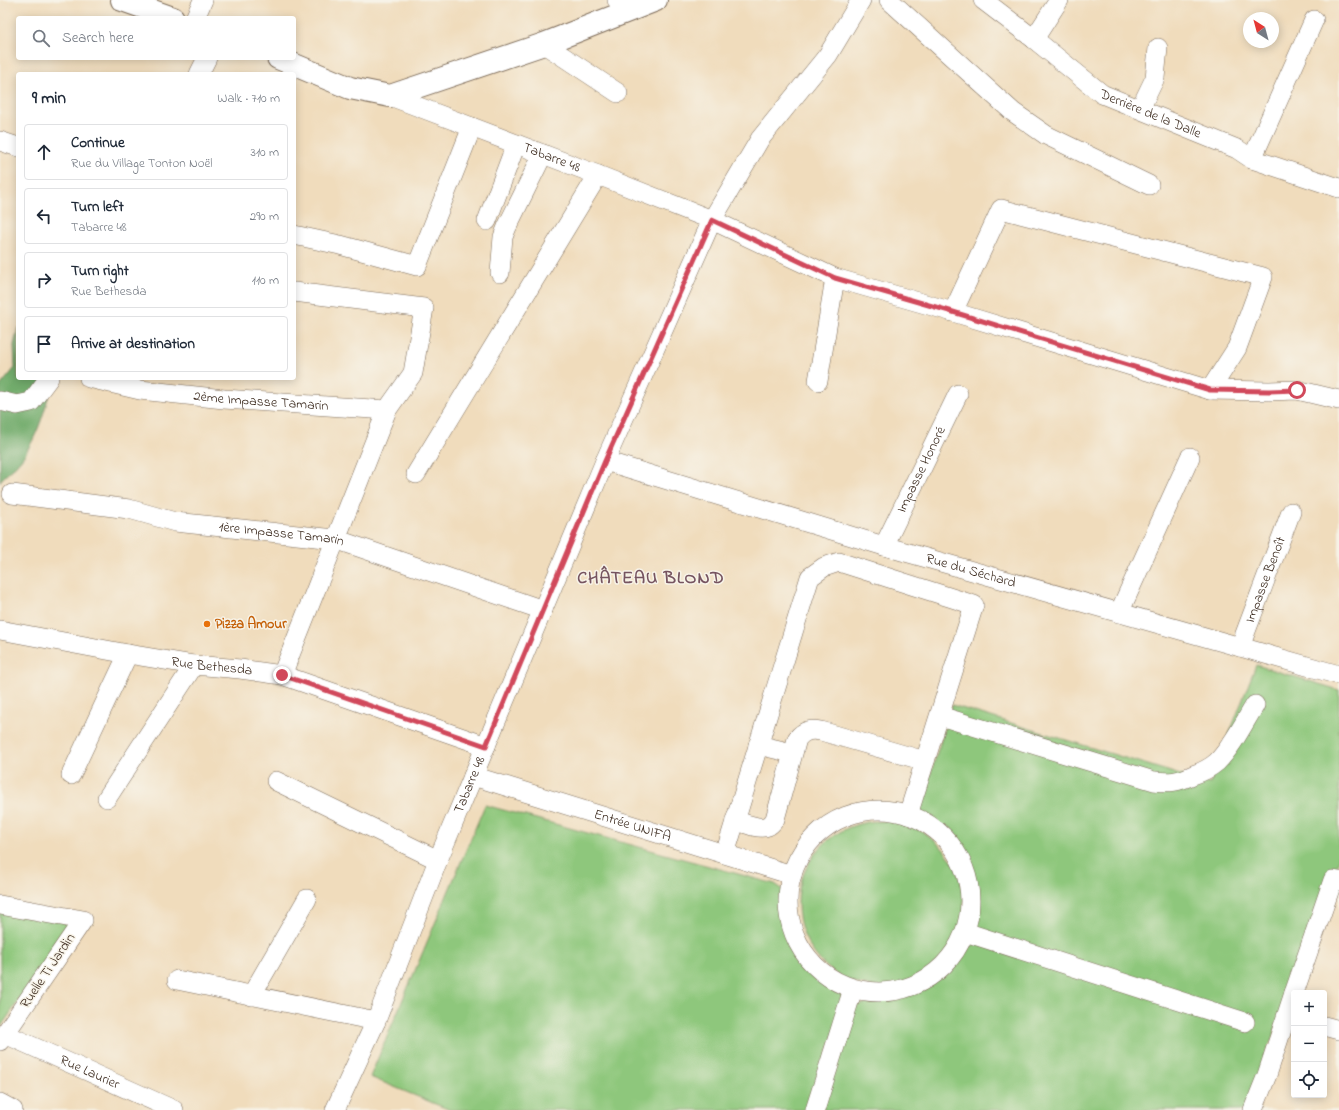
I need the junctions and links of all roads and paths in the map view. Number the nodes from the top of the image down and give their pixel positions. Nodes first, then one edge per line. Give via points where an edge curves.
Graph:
1 (122, 0) edge
2 (203, 0) edge
3 (617, 0) edge
4 (861, 0) edge
5 (889, 0) edge
6 (983, 0) edge
7 (1058, 0) edge
8 (149, 4) edge
9 (647, 4) edge
10 (170, 16) edge
11 (196, 16) edge
12 (1314, 20) dead end
13 (1034, 39) junction
14 (544, 44) junction
15 (1158, 48) dead end
16 (206, 60) edge
17 (283, 60) edge
18 (200, 72) edge
19 (618, 93) dead end
20 (390, 96) junction
21 (1140, 109) junction
22 (472, 127) junction
23 (0, 141) edge
24 (516, 144) junction
25 (16, 146) edge
26 (543, 154) junction
27 (1252, 159) junction
28 (598, 175) junction
29 (1149, 185) dead end
30 (1339, 188) edge
31 (712, 220) junction
32 (487, 221) dead end
33 (296, 235) edge
34 (500, 273) dead end
35 (835, 278) junction
36 (296, 292) edge
37 (953, 312) junction
38 (48, 380) edge
39 (98, 380) edge
40 (818, 380) dead end
41 (1210, 390) junction
42 (958, 394) dead end
43 (1339, 400) edge
44 (0, 401) edge
45 (387, 410) junction
46 (1190, 457) dead end
47 (605, 461) junction
48 (416, 474) dead end
49 (12, 494) dead end
50 (1291, 512) dead end
51 (335, 539) junction
52 (884, 546) junction
53 (543, 610) junction
54 (1119, 613) junction
55 (0, 630) edge
56 (1240, 647) junction
57 (128, 654) junction
58 (194, 665) junction
59 (282, 675) junction
60 (1339, 675) edge
61 (1255, 705) dead end
62 (940, 716) junction
63 (758, 745) junction
64 (486, 746) junction
65 (792, 753) junction
66 (925, 761) junction
67 (71, 775) dead end
68 (473, 776) junction
69 (276, 781) dead end
70 (107, 798) dead end
71 (908, 815) junction
72 (735, 820) junction
73 (725, 854) junction
74 (438, 860) junction
75 (792, 875) junction
76 (1339, 881) edge
77 (307, 899) dead end
78 (0, 905) edge
79 (965, 932) junction
80 (177, 980) dead end
81 (853, 989) junction
82 (1295, 990) edge
83 (251, 996) junction
84 (1290, 1017) edge
85 (376, 1020) junction
86 (1245, 1022) dead end
87 (1327, 1027) edge
88 (1339, 1030) edge
89 (2, 1038) edge
90 (0, 1103) edge
91 (13, 1110) edge
92 (174, 1110) edge
93 (335, 1110) edge
94 (815, 1110) edge
95 (1252, 1110) edge

1 - 8 main road
2 - 11 street
3 - 9 street
4 - 31 street, Tabarre 48 via 828,55 760,139
5 - 29 street via 1013,112 1046,135
6 - 13 street, Derrière de la Dalle
7 - 13 street
8 - 10 main road
9 - 14 main road
12 - 27 street
13 - 21 street, Derrière de la Dalle via 1102,94
14 - 19 street
14 - 20 main road
15 - 21 street via 1156,78
16 - 18 street
17 - 20 main road via 350,88
20 - 22 street, Tabarre 48
21 - 27 street, Derrière de la Dalle via 1237,149
22 - 24 street, Tabarre 48
22 - 33 street via 417,266
23 - 25 street
24 - 26 street, Tabarre 48
24 - 32 street
26 - 28 street, Tabarre 48
26 - 34 street via 506,227
27 - 30 street, Derrière de la Dalle
28 - 31 street, Tabarre 48
28 - 48 street
31 - 35 street
31 - 47 street, Tabarre 48
35 - 37 street
35 - 40 street
36 - 45 street via 424,308 413,373
37 - 41 street
37 - 41 street via 1001,210 1263,277 1237,348
38 - 44 street via 31,402 16,405
39 - 45 street, 2ème Impasse Tamarin via 140,390 224,399
41 - 43 street via 1297,390
42 - 52 street, Impasse Honoré
45 - 51 street
46 - 54 street
47 - 52 street, Rue du Séchard
47 - 53 street, Tabarre 48
49 - 51 street, 1ère Impasse Tamarin via 129,510 176,522
50 - 56 street, Impasse Benoît
51 - 53 street, 1ère Impasse Tamarin
51 - 59 street
52 - 54 street, Rue du Séchard
53 - 64 street, Tabarre 48
54 - 56 street, Rue du Séchard
55 - 57 street, Rue Bethesda
56 - 60 street, Rue du Séchard
57 - 58 street, Rue Bethesda
57 - 67 street
58 - 59 street, Rue Bethesda via 240,668
58 - 70 street
59 - 64 street, Rue Bethesda
61 - 62 street via 1217,762 1206,770 1167,783
62 - 63 street via 974,606 839,562 824,567 810,577
62 - 66 street
63 - 65 street
63 - 72 street
64 - 68 street, Tabarre 48
65 - 66 street via 800,734 814,730
65 - 72 street via 775,819 771,824 761,828
66 - 71 street
68 - 73 street, Entrée UNIFA
68 - 74 street, Tabarre 48
69 - 74 street
71 - 75 street via 880,810 851,815 825,828 804,849
71 - 79 street via 934,828 954,849 966,875 970,904
72 - 73 street
73 - 75 street, Entrée UNIFA
74 - 85 street, Tabarre 48
75 - 81 street via 787,903 792,932 806,957 827,977
76 - 82 street via 1333,880
77 - 83 street
78 - 89 street, Ruelle Ti Jardin via 83,920
79 - 81 street via 952,956 932,976 907,988 880,993
79 - 86 street
80 - 83 street
81 - 94 street
83 - 85 street
84 - 95 street
85 - 93 street, Tabarre 48
87 - 88 street
89 - 92 street, Rue Laurier
90 - 91 street

